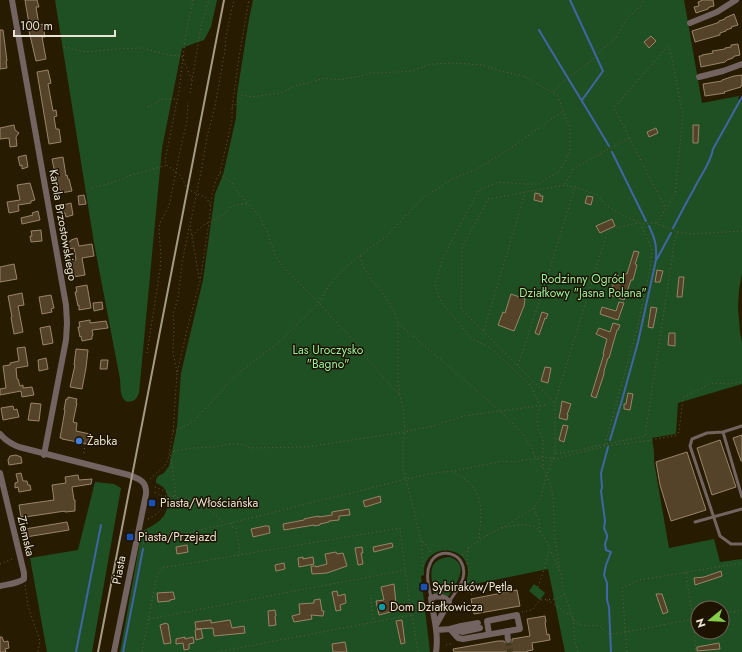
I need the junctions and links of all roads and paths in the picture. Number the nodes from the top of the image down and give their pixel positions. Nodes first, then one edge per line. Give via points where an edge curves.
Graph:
1 (12, 0) edge
2 (193, 0) edge
3 (209, 0) edge
4 (234, 0) edge
5 (249, 0) edge
6 (644, 0) edge
7 (736, 0) edge
8 (690, 22) dead end
9 (64, 47) dead end
10 (182, 56) junction
11 (742, 64) edge
12 (699, 77) dead end
13 (192, 81) junction
14 (190, 93) dead end
15 (552, 93) junction
16 (176, 99) junction
17 (188, 102) dead end
18 (148, 107) dead end
19 (232, 108) junction
20 (563, 111) junction
21 (629, 137) junction
22 (167, 165) junction
23 (176, 173) junction
24 (220, 173) junction
25 (565, 185) junction
26 (575, 187) junction
27 (92, 188) dead end
28 (197, 193) junction
29 (525, 193) junction
30 (249, 204) junction
31 (210, 207) junction
32 (666, 209) junction
33 (209, 222) junction
34 (639, 223) junction
35 (656, 223) junction
36 (641, 224) junction
37 (190, 225) junction
38 (742, 231) edge
39 (678, 232) junction
40 (192, 236) junction
41 (360, 256) junction
42 (200, 281) junction
43 (319, 303) junction
44 (398, 323) junction
45 (484, 331) junction
46 (147, 353) dead end
47 (518, 365) junction
48 (177, 373) junction
49 (742, 382) edge
50 (400, 396) junction
51 (555, 402) junction
52 (545, 405) dead end
53 (540, 406) junction
54 (500, 411) junction
55 (742, 426) edge
56 (173, 432) junction
57 (404, 432) junction
58 (723, 432) junction
59 (1, 439) edge
60 (85, 444) dead end
61 (605, 444) junction
62 (170, 452) junction
63 (84, 453) dead end
64 (555, 453) junction
65 (44, 454) junction
66 (543, 457) junction
67 (536, 458) junction
68 (553, 459) junction
69 (543, 467) junction
70 (453, 471) junction
71 (0, 473) edge
72 (546, 476) junction
73 (406, 479) junction
74 (144, 483) junction
75 (155, 487) dead end
76 (146, 490) junction
77 (161, 496) junction
78 (170, 496) junction
79 (175, 496) junction
80 (742, 497) edge
81 (533, 508) junction
82 (742, 508) edge
83 (714, 517) junction
84 (695, 522) dead end
85 (232, 523) junction
86 (140, 524) junction
87 (226, 524) junction
88 (501, 528) junction
89 (540, 532) junction
90 (421, 540) junction
91 (479, 540) junction
92 (742, 544) edge
93 (135, 545) junction
94 (549, 549) junction
95 (463, 554) dead end
96 (240, 555) junction
97 (16, 557) dead end
98 (432, 560) junction
99 (742, 563) edge
100 (0, 564) edge
101 (423, 568) dead end
102 (406, 570) junction
103 (686, 572) junction
104 (560, 573) junction
105 (24, 579) junction
106 (0, 586) edge
107 (538, 587) dead end
108 (464, 590) dead end
109 (474, 595) dead end
110 (565, 595) junction
111 (371, 598) dead end
112 (430, 598) junction
113 (546, 599) junction
114 (690, 600) edge
115 (449, 602) junction
116 (742, 610) edge
117 (730, 612) edge
118 (412, 614) junction
119 (517, 614) junction
120 (572, 616) junction
121 (573, 618) junction
122 (149, 619) junction
123 (690, 620) edge
124 (373, 622) junction
125 (479, 625) dead end
126 (436, 628) junction
127 (450, 629) junction
128 (507, 631) junction
129 (626, 632) junction
130 (489, 634) junction
131 (508, 640) tunnel mouth
132 (695, 640) edge
133 (38, 652) edge
134 (114, 652) edge
135 (142, 652) edge
136 (217, 652) edge
137 (418, 652) edge
138 (436, 652) edge
139 (578, 652) edge
140 (627, 652) edge
141 (696, 652) edge

1 - 65 street, Karola Brzostowskiego via 66,304 66,340
2 - 10 path
3 - 13 path via 201,26
4 - 28 path
5 - 19 path
6 - 15 path via 627,18 615,39
7 - 8 street via 717,12
9 - 10 path via 86,52 143,48
10 - 13 path
10 - 16 path
11 - 12 street via 723,72
13 - 14 path
15 - 19 path via 524,76 482,65 431,64 410,71 373,72 340,80 325,78 300,84 280,93 252,97 243,95
15 - 20 path via 558,96
16 - 18 path via 162,99
16 - 22 path via 165,157
17 - 23 path via 187,121
19 - 24 path via 232,120
20 - 41 path via 508,150 475,170 452,179 424,197 386,236
20 - 53 path via 570,127 570,152 559,172 545,178 540,184 500,182 479,190 451,242 435,285 441,302 472,339 491,348 531,386
21 - 25 path via 573,169
21 - 32 path
21 - 32 path via 614,108 668,46 683,116 675,194
22 - 23 path
22 - 27 path
23 - 28 path via 182,176 187,188
23 - 46 path via 169,206 158,232 160,270
24 - 30 path
24 - 31 path
25 - 26 path
25 - 29 path
26 - 34 path via 597,195 607,206
26 - 47 path
28 - 31 path via 206,198
28 - 37 path
29 - 45 path
29 - 45 path via 488,199 462,248 461,308
30 - 33 path via 232,206 223,215
30 - 43 path via 260,217 274,253 283,267
31 - 33 path
32 - 35 path
33 - 40 path
33 - 42 path
34 - 36 path
34 - 51 path via 613,228 607,233
35 - 36 path
35 - 39 path
36 - 61 path via 652,249 651,264 638,324
37 - 40 path
37 - 48 path via 173,315 173,352
38 - 39 path via 692,234
39 - 61 path via 674,239 645,436
40 - 42 path
41 - 43 path via 329,285
41 - 44 path via 363,267 393,309
42 - 48 path
43 - 50 path via 357,343 369,361
43 - 56 path via 278,343 236,375 194,421
44 - 50 path
44 - 54 path
45 - 47 path
47 - 51 path
48 - 56 path
49 - 68 path via 709,384 683,398 677,435 606,446
50 - 57 path
51 - 64 path
52 - 53 path
53 - 54 path
53 - 66 path via 537,418 543,439
54 - 57 path via 463,416
54 - 67 path via 523,434
55 - 58 lane
56 - 62 path
57 - 62 path via 306,447 250,448 241,444 230,444
57 - 73 path via 403,468
58 - 80 lane
58 - 83 lane via 707,433 692,439 690,446
59 - 65 street
60 - 63 path
61 - 64 path
62 - 74 path via 165,466
62 - 79 path
64 - 68 path
65 - 74 street via 132,476
66 - 67 path
66 - 68 path
66 - 69 path
67 - 69 path
67 - 70 path via 503,461
68 - 72 path
69 - 72 path
70 - 73 path
70 - 91 path via 473,487 479,498
71 - 105 street, Ziemska
72 - 81 path via 541,497
72 - 104 path via 553,496
73 - 85 path
73 - 90 path
74 - 76 street, Piasta
75 - 78 path via 169,493
76 - 77 path
76 - 86 street, Piasta
77 - 78 path
77 - 86 path via 162,508
78 - 79 path
79 - 87 path via 201,504
81 - 88 path
81 - 89 path via 539,521
82 - 83 lane
83 - 84 lane
83 - 92 lane via 720,536 731,544
85 - 87 path
85 - 96 path via 232,527 236,528
86 - 93 street, Piasta
87 - 93 path
88 - 89 path via 524,525 533,526
88 - 91 path
89 - 94 path
90 - 98 path via 430,550
90 - 101 path
91 - 95 path
93 - 134 street, Piasta
94 - 104 path
94 - 107 path
96 - 102 path via 400,528
96 - 122 path via 162,568 156,580
97 - 100 path
98 - 112 lane via 428,574
98 - 115 lane via 436,556 449,554 455,555 462,562 463,580
99 - 103 path
102 - 118 path
102 - 122 path
103 - 114 path
103 - 129 path via 639,580 622,588
104 - 110 path
105 - 106 street
105 - 133 path via 28,606 40,641
108 - 109 path
110 - 113 path
110 - 120 path
111 - 124 path
112 - 115 street via 440,596
112 - 126 street
113 - 119 path via 540,600 532,610
113 - 120 path
115 - 126 street
116 - 117 path
118 - 124 path
118 - 137 path
119 - 128 street via 520,629
119 - 130 street via 487,621
120 - 121 path
121 - 129 path via 581,625 599,625 608,634
121 - 139 path
122 - 135 path
123 - 129 path
124 - 136 path
125 - 127 street via 462,632
126 - 127 street
126 - 138 street
127 - 130 street via 461,639
128 - 130 street
128 - 131 street
129 - 140 path
132 - 141 path

